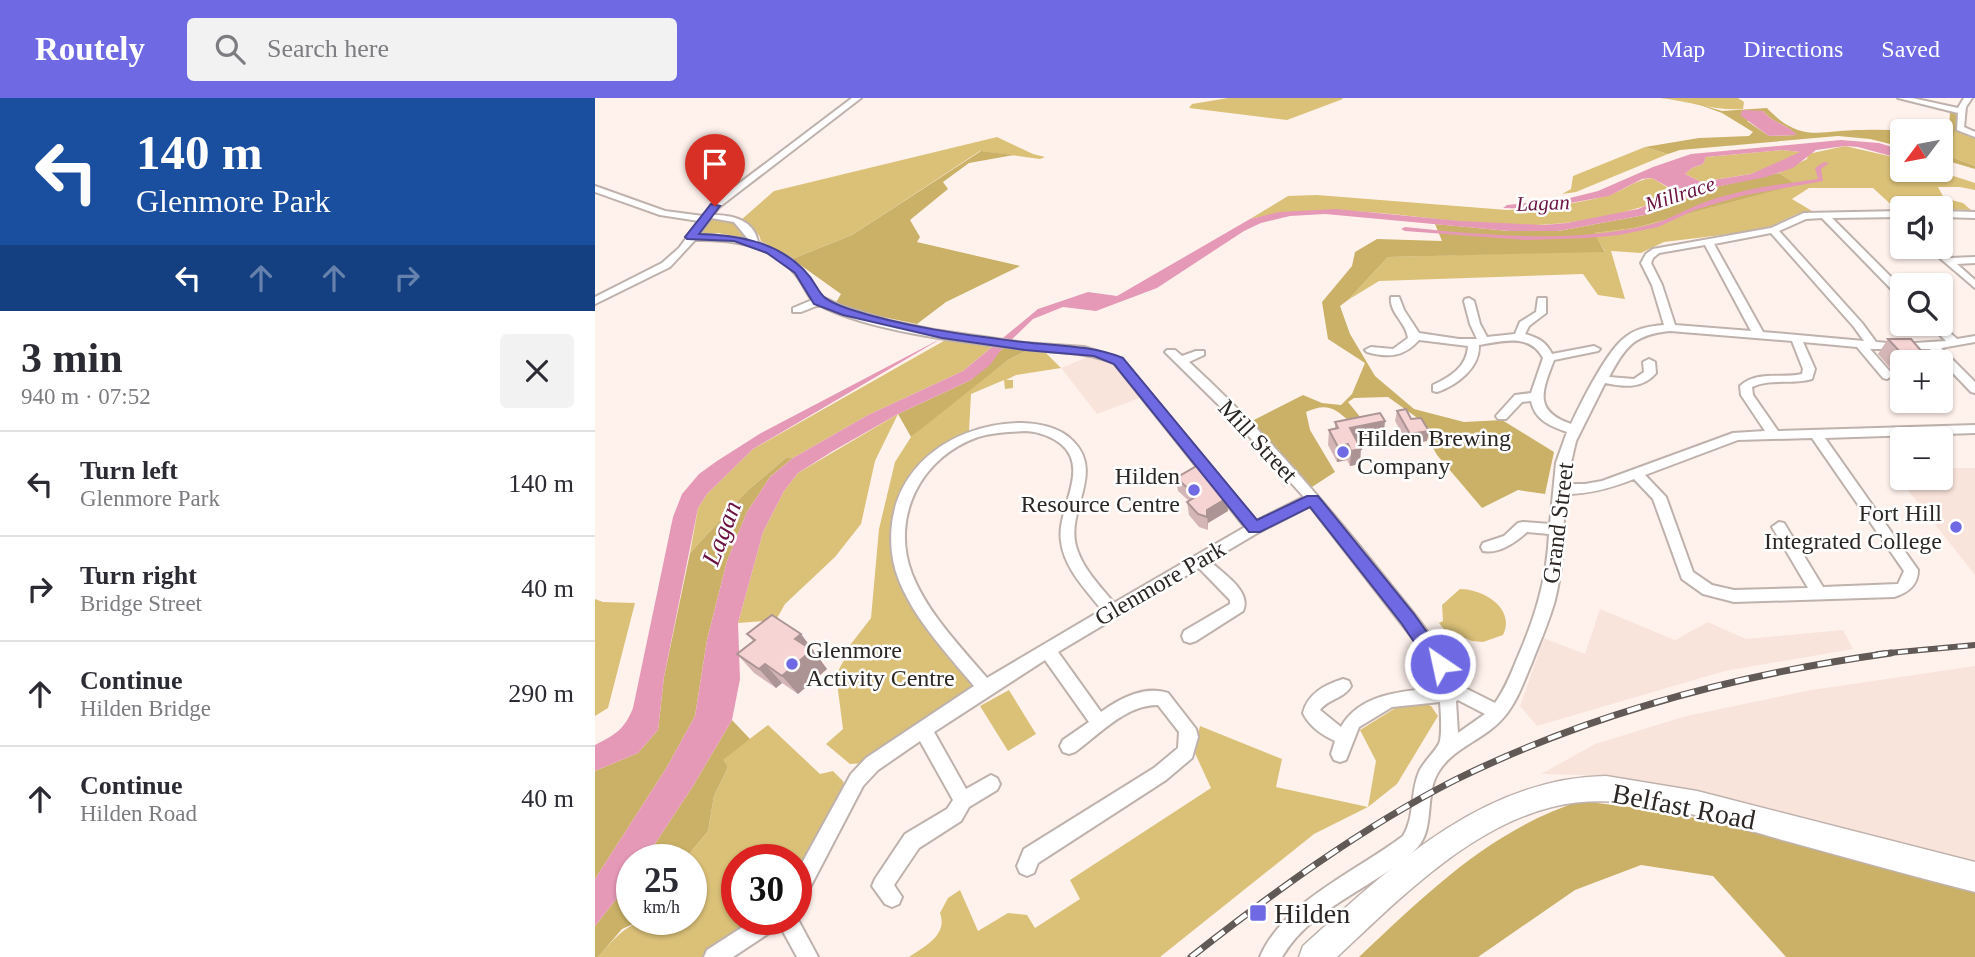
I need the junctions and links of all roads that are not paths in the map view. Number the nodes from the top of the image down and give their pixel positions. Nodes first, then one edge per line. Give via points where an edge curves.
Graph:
1 (857, 98) edge
2 (1902, 98) edge
3 (1968, 98) edge
4 (1961, 111) junction
5 (1975, 135) edge
6 (731, 177) dead end
7 (747, 179) junction
8 (595, 189) edge
9 (1953, 214) edge
10 (1824, 215) junction
11 (1975, 215) edge
12 (1890, 216) edge
13 (715, 217) dead end
14 (703, 219) junction
15 (1773, 230) junction
16 (691, 237) junction
17 (753, 242) junction
18 (1708, 242) junction
19 (1946, 259) edge
20 (1975, 260) edge
21 (1948, 261) junction
22 (1890, 282) edge
23 (1975, 285) edge
24 (1395, 299) dead end
25 (1542, 300) dead end
26 (595, 301) edge
27 (818, 301) junction
28 (1469, 301) dead end
29 (799, 310) dead end
30 (1670, 328) junction
31 (1758, 334) junction
32 (1416, 336) junction
33 (1947, 336) edge
34 (1519, 337) junction
35 (1796, 338) junction
36 (1975, 339) edge
37 (1478, 341) junction
38 (1954, 342) junction
39 (1867, 345) junction
40 (1933, 346) junction
41 (1594, 349) dead end
42 (1371, 350) dead end
43 (1171, 352) dead end
44 (1200, 354) dead end
45 (1549, 358) junction
46 (1181, 361) junction
47 (1649, 362) dead end
48 (1880, 371) dead end
49 (1602, 379) junction
50 (1437, 388) dead end
51 (1975, 389) edge
52 (1535, 397) junction
53 (1502, 416) dead end
54 (1975, 429) edge
55 (1574, 430) junction
56 (1773, 433) junction
57 (1815, 433) junction
58 (1636, 473) junction
59 (1559, 489) junction
60 (1312, 499) junction
61 (1779, 527) dead end
62 (1254, 528) junction
63 (1556, 530) junction
64 (1488, 547) dead end
65 (1200, 559) junction
66 (1819, 593) junction
67 (1112, 611) junction
68 (1191, 636) dead end
69 (1047, 650) junction
70 (1343, 686) dead end
71 (985, 687) junction
72 (1447, 695) junction
73 (1498, 712) junction
74 (1100, 724) junction
75 (923, 730) junction
76 (1069, 746) dead end
77 (1448, 748) junction
78 (991, 784) dead end
79 (963, 801) junction
80 (812, 864) edge
81 (1027, 866) dead end
82 (1975, 877) edge
83 (892, 897) dead end
84 (748, 935) edge
85 (796, 935) edge
86 (714, 957) edge
87 (808, 957) edge
88 (1270, 957) edge
89 (1314, 957) edge

1 - 7 street
2 - 4 street
3 - 4 street
4 - 5 street via 1960,129
6 - 7 street
7 - 14 street
8 - 14 street via 663,213
9 - 11 street
10 - 12 street
10 - 15 street via 1797,218
10 - 22 street
13 - 17 street via 737,220
14 - 16 street
15 - 18 street
15 - 39 street via 1858,325
16 - 17 street
16 - 26 street via 666,265
17 - 27 street via 799,271
18 - 30 street via 1656,251 1647,259
18 - 31 street
19 - 21 street
20 - 21 street
21 - 23 street
24 - 32 street via 1396,309
25 - 34 street via 1541,313 1524,324
27 - 29 street
27 - 62 street via 942,334 1097,352 1118,361
28 - 37 street
30 - 31 street, Grand Street
30 - 49 street, Grand Street via 1625,340
31 - 35 street, Grand Street
32 - 37 street
32 - 42 street via 1400,352
33 - 38 street
34 - 37 street
34 - 45 street via 1541,345
35 - 39 street, Grand Street
35 - 56 street via 1808,376 1755,381 1746,386 1747,395
36 - 38 street, Grand Street
37 - 50 street via 1468,365
38 - 40 street, Grand Street
39 - 40 street, Grand Street
39 - 48 street
40 - 51 street
41 - 45 street
43 - 46 street, Mill Street
44 - 46 street
45 - 52 street
46 - 60 street, Mill Street
47 - 49 street via 1650,373 1644,380 1620,383
49 - 55 street, Grand Street
52 - 53 street via 1519,398
52 - 55 street via 1545,418
54 - 57 street
55 - 59 street, Grand Street
56 - 57 street
56 - 58 street via 1728,438
57 - 66 street via 1911,576 1903,588 1894,591
58 - 59 street via 1595,488
58 - 66 street via 1659,497 1681,566 1696,584 1734,596
59 - 63 street, Grand Street
60 - 62 street, Glenmore Park
60 - 72 street, Mill Street via 1431,649 1440,664
61 - 66 street
62 - 65 street, Glenmore Park
63 - 64 street via 1523,527 1509,540
63 - 73 street, Grand Street via 1547,603 1510,695
65 - 67 street, Glenmore Park
65 - 68 street via 1239,603
67 - 69 street, Glenmore Park
67 - 71 street via 1078,568 1067,543 1081,476 1078,454 1070,444 1056,434 1007,426 965,437 942,450 910,485 900,515 899,554 912,591
69 - 71 street, Glenmore Park
69 - 74 street
70 - 72 street via 1316,701 1311,713 1343,746 1353,722 1389,700
71 - 75 street, Glenmore Park
72 - 73 street via 1459,693
72 - 77 street, Mill Street
73 - 77 street, Grand Street
74 - 76 street
74 - 81 street via 1131,703 1148,696 1162,698 1187,729 1186,752 1160,774 1031,856
75 - 79 street
75 - 80 street, Glenmore Park via 872,764 857,780
77 - 88 street, Grand Street via 1420,788 1419,827 1410,843 1315,909 1281,939
78 - 79 street
79 - 83 street via 954,815 912,841 883,886
82 - 89 highway, Belfast Road via 1702,805 1642,794 1581,790 1520,805 1450,843 1380,897
84 - 86 street
85 - 87 street

